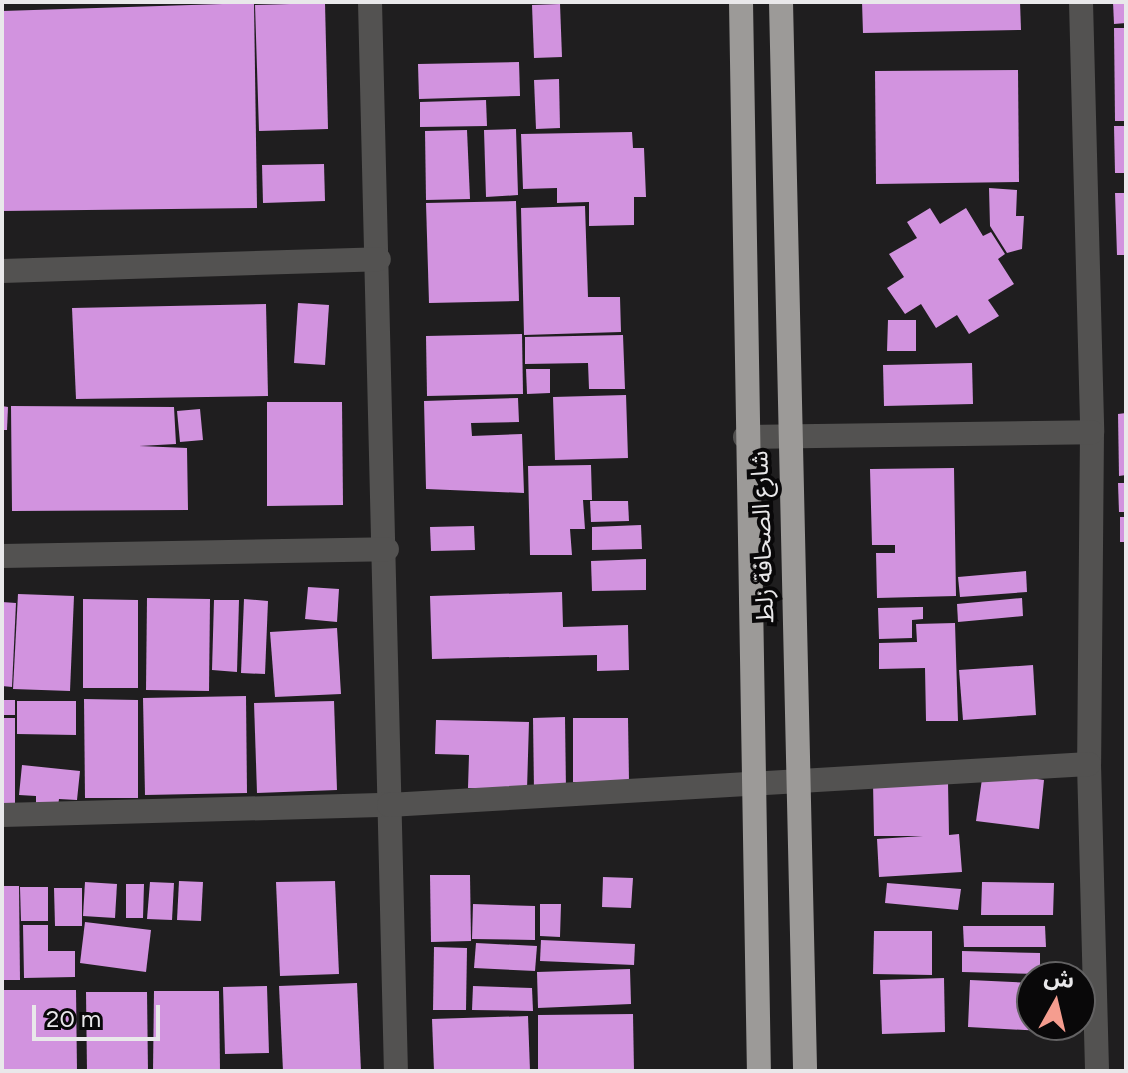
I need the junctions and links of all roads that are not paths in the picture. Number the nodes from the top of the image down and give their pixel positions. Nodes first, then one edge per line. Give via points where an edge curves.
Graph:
1 (370, 2) edge
2 (741, 2) edge
3 (781, 2) edge
4 (1081, 2) edge
5 (379, 259) junction
6 (2, 271) edge
7 (1092, 432) junction
8 (745, 437) junction
9 (787, 437) junction
10 (387, 549) junction
11 (2, 556) edge
12 (1089, 764) junction
13 (797, 783) junction
14 (751, 785) junction
15 (389, 805) junction
16 (2, 815) edge
17 (396, 1071) edge
18 (759, 1071) edge
19 (805, 1071) edge
20 (1097, 1071) edge

1 - 5 street
2 - 8 highway, شارع الصحافة زلط
3 - 9 highway, شارع الصحافة زلط
4 - 7 street
5 - 6 street
5 - 10 street
7 - 9 street
7 - 12 street
8 - 9 street
8 - 14 highway, شارع الصحافة زلط
9 - 13 highway, شارع الصحافة زلط
10 - 11 street
10 - 15 street
12 - 13 street
12 - 20 street
13 - 14 street
13 - 19 highway, شارع الصحافة زلط
14 - 15 street
14 - 18 highway, شارع الصحافة زلط
15 - 16 street
15 - 17 street

